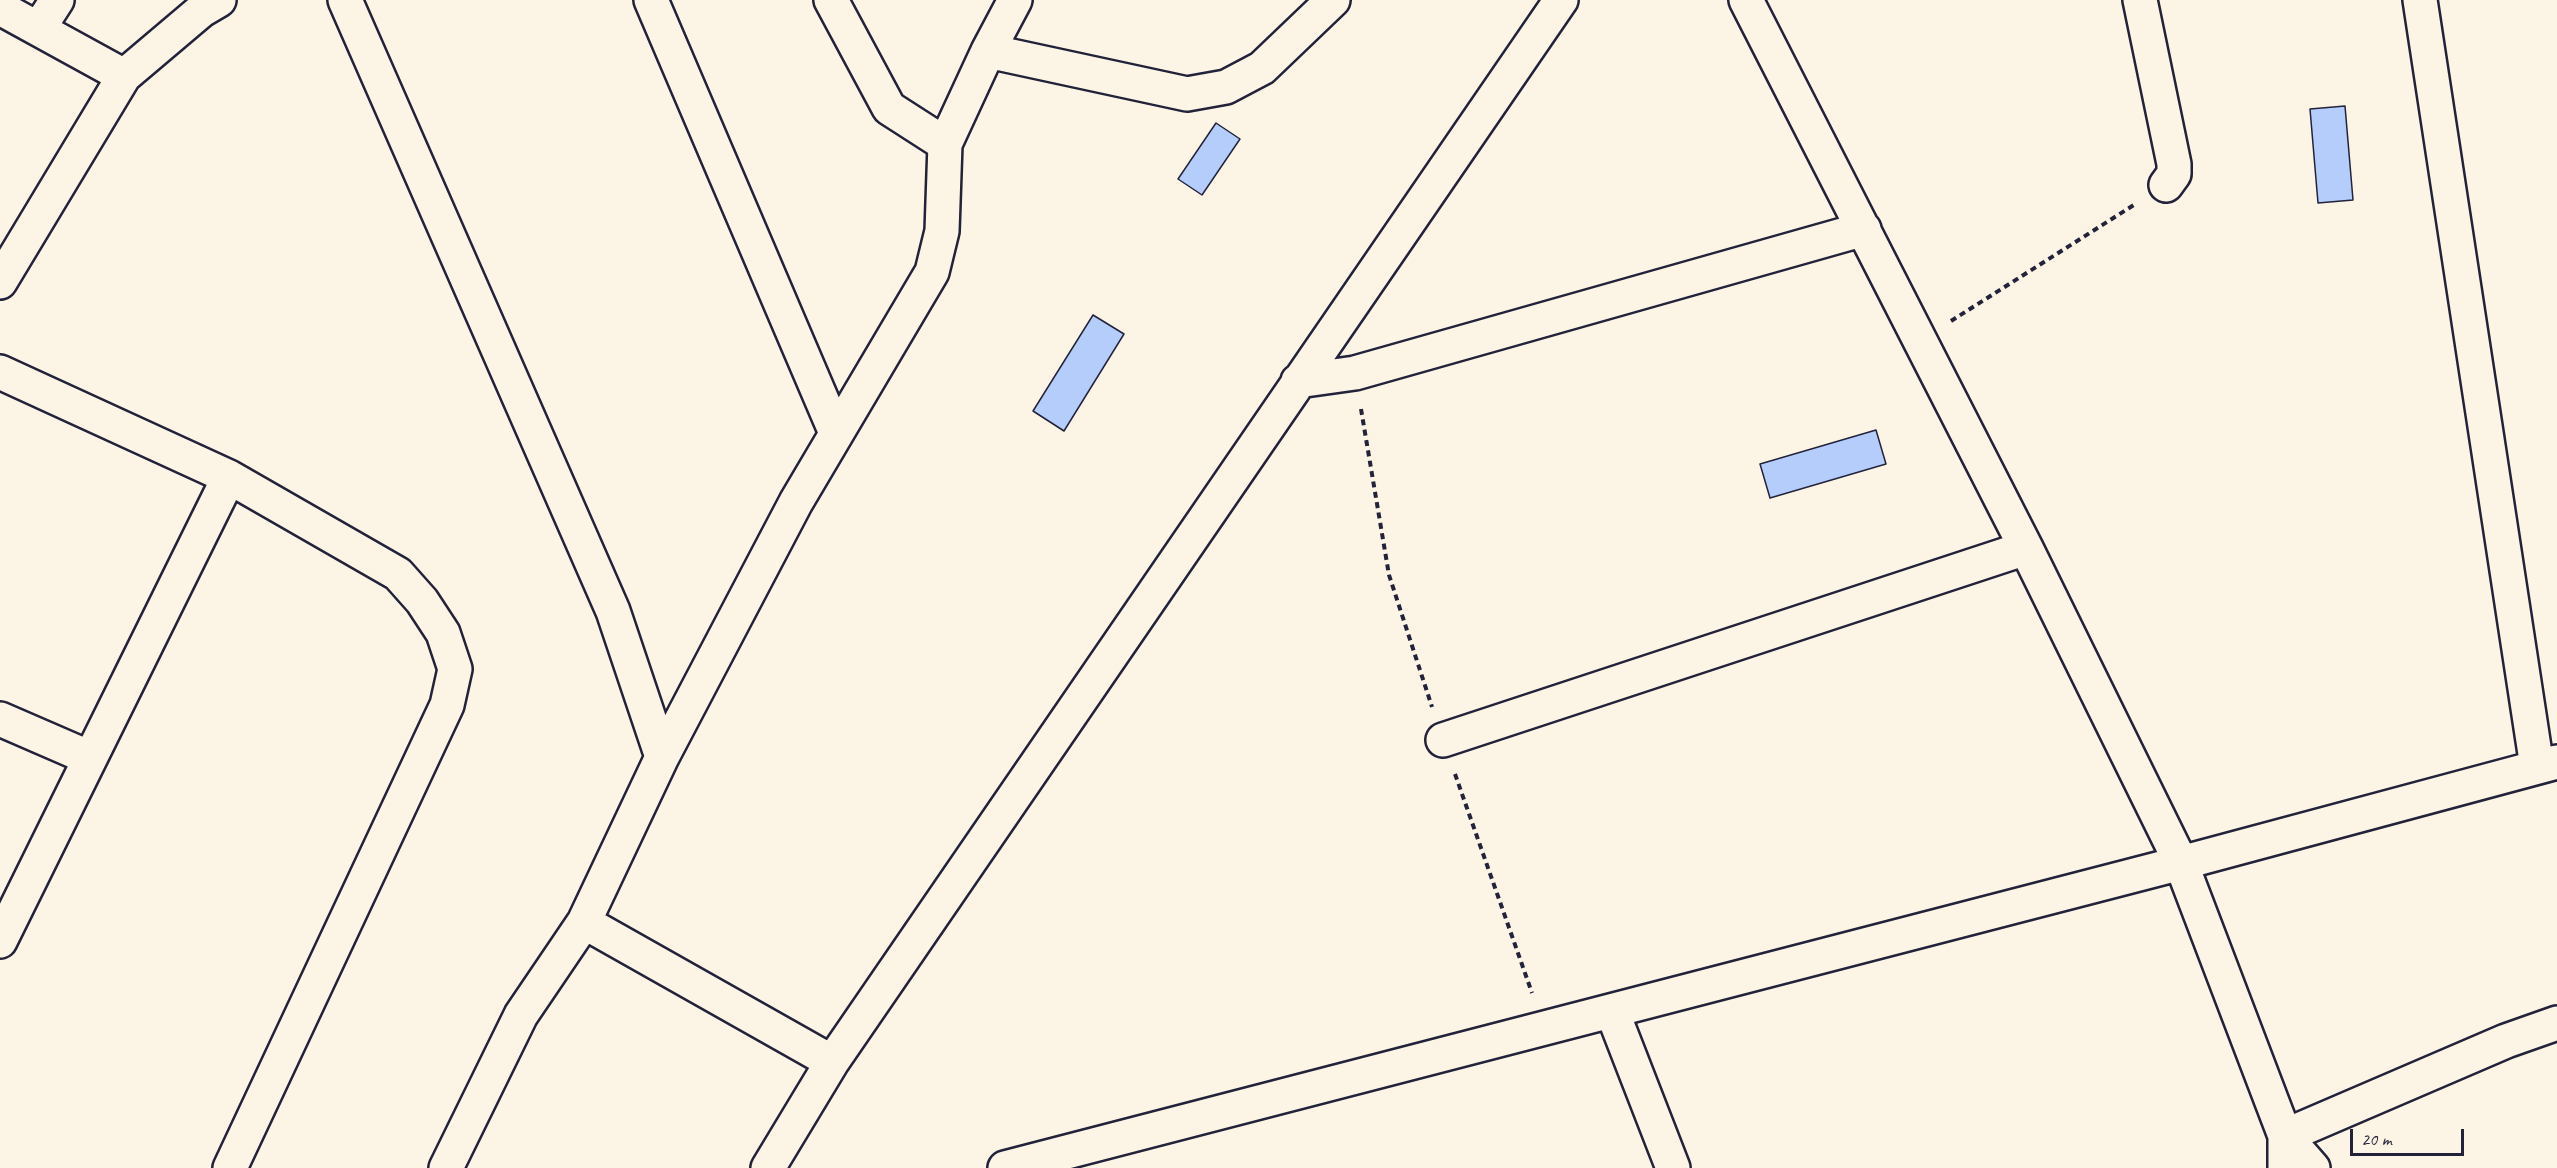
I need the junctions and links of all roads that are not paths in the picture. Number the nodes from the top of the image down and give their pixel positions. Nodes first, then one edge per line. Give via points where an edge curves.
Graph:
1 (57, 0) edge
2 (219, 0) edge
3 (345, 0) edge
4 (651, 0) edge
5 (831, 0) edge
6 (1015, 0) edge
7 (1333, 0) edge
8 (1561, 0) edge
9 (1746, 0) edge
10 (2140, 0) edge
11 (2420, 0) edge
12 (0, 8) edge
13 (39, 28) junction
14 (988, 51) junction
15 (124, 76) junction
16 (945, 144) junction
17 (2166, 185) road end
18 (1864, 229) junction
19 (0, 282) edge
20 (0, 372) edge
21 (1298, 381) junction
22 (836, 432) junction
23 (229, 477) junction
24 (2026, 548) junction
25 (0, 719) edge
26 (1443, 740) dead end
27 (662, 757) junction
28 (90, 758) junction
29 (2547, 765) edge
30 (2181, 863) junction
31 (584, 922) junction
32 (0, 941) edge
33 (1612, 1011) junction
34 (2557, 1023) edge
35 (832, 1062) junction
36 (2285, 1136) junction
37 (1070, 1160) edge
38 (230, 1168) edge
39 (446, 1168) edge
40 (768, 1168) edge
41 (1005, 1168) edge
42 (1673, 1168) edge
43 (2285, 1168) edge
44 (2313, 1168) edge

1 - 13 street
2 - 15 street
3 - 27 street via 613,611
4 - 22 street
5 - 16 street via 889,108
6 - 14 street
7 - 14 street via 1262,68 1226,87 1187,94
8 - 21 street
9 - 18 street
10 - 17 street via 2174,164 2174,174
11 - 29 street
12 - 13 street
13 - 15 street
14 - 16 street
15 - 19 street
16 - 22 street via 942,231 932,272
18 - 21 street via 1355,373
18 - 24 street
20 - 23 street
21 - 35 street
22 - 27 street
23 - 28 street
23 - 38 street via 398,574 443,633 455,669 447,705
24 - 26 street
24 - 30 street
25 - 28 street
27 - 31 street
28 - 32 street
29 - 30 street
30 - 33 street
30 - 36 street
31 - 35 street
31 - 39 street via 521,1015
33 - 37 street via 1368,1072
33 - 42 street
34 - 36 street
35 - 40 street
36 - 43 street
36 - 44 street
37 - 41 street

